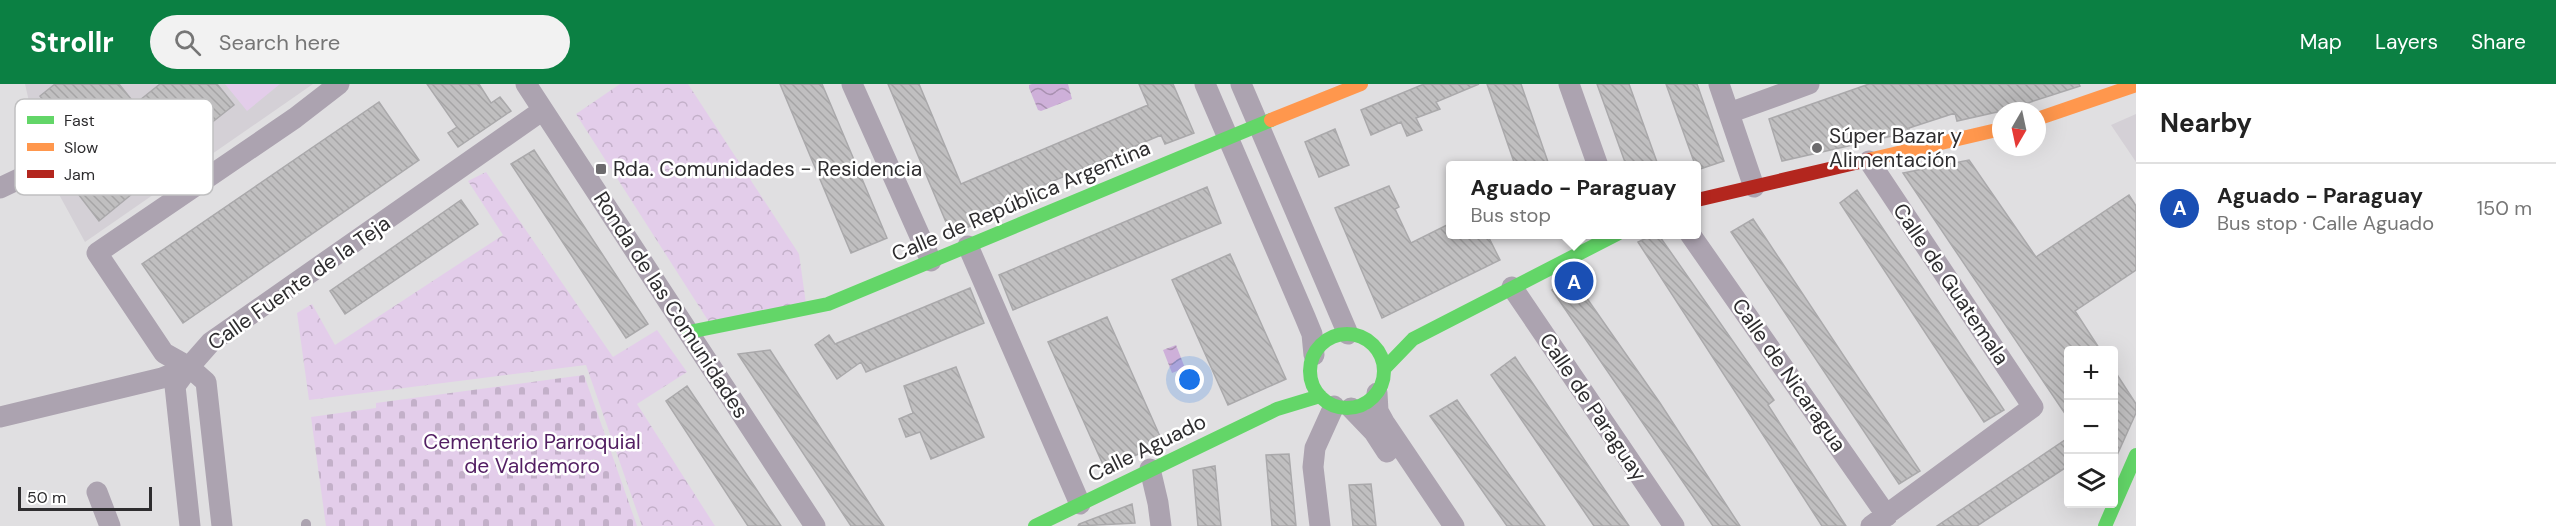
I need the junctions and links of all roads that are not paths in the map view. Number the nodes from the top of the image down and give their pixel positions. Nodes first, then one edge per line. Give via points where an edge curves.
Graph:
1 (339, 84) edge
2 (526, 84) edge
3 (852, 84) edge
4 (1205, 84) edge
5 (1242, 84) edge
6 (1361, 84) edge
7 (1569, 84) edge
8 (1719, 84) edge
9 (1809, 84) edge
10 (2136, 86) edge
11 (543, 110) junction
12 (1729, 113) junction
13 (2046, 116) edge
14 (1258, 124) junction
15 (1992, 131) edge
16 (1228, 137) junction
17 (1597, 161) edge
18 (1869, 161) junction
19 (213, 174) edge
20 (15, 181) edge
21 (1754, 187) junction
22 (0, 188) edge
23 (182, 195) edge
24 (1701, 199) edge
25 (1607, 239) edge
26 (1693, 239) edge
27 (968, 246) junction
28 (931, 261) junction
29 (1512, 287) junction
30 (689, 332) junction
31 (1348, 334) junction
32 (1413, 339) junction
33 (1368, 341) junction
34 (1312, 364) junction
35 (189, 367) junction
36 (1384, 369) junction
37 (1377, 393) junction
38 (1335, 403) junction
39 (1277, 409) junction
40 (0, 417) edge
41 (2136, 455) edge
42 (1150, 469) junction
43 (97, 492) dead end
44 (1080, 504) junction
45 (1879, 521) edge
46 (110, 526) edge
47 (190, 526) edge
48 (222, 526) edge
49 (815, 526) edge
50 (1035, 526) edge
51 (1161, 526) edge
52 (1320, 526) edge
53 (1437, 526) edge
54 (1454, 526) edge
55 (1674, 526) edge
56 (2105, 526) edge

1 - 19 street
2 - 11 street, Ronda de las Comunidades
3 - 28 street
4 - 16 street
5 - 14 street
6 - 14 street, Calle de República Argentina
7 - 17 street
8 - 12 street
9 - 12 street
10 - 13 street
11 - 30 street, Ronda de las Comunidades
11 - 35 street, Calle Fuente de la Teja via 211,342
12 - 21 street
14 - 16 street, Calle de República Argentina
14 - 31 street
15 - 18 street
16 - 27 street, Calle de República Argentina
16 - 34 street via 1312,334
18 - 21 street
18 - 45 street, Calle de Guatemala via 2033,407
20 - 22 street
21 - 24 street
23 - 35 street via 97,253 164,354
25 - 29 street
26 - 45 street, Calle de Nicaragua
27 - 28 street, Calle de República Argentina
27 - 44 street
28 - 30 street, Calle de República Argentina via 828,304
29 - 32 street
29 - 55 street, Calle de Paraguay
30 - 49 street, Ronda de las Comunidades
31 - 33 street
31 - 34 street via 1328,340
32 - 33 street
32 - 36 street
33 - 36 street via 1382,358
34 - 38 street via 1313,386
34 - 39 street, Calle Aguado via 1298,390
35 - 40 street, Calle Fuente de la Teja via 162,378
35 - 47 street via 175,387
35 - 48 street via 206,382
36 - 37 street
37 - 38 street via 1370,400
37 - 54 street via 1378,411 1384,422
38 - 39 street, Calle Aguado
38 - 52 street via 1315,448 1313,467
38 - 53 street via 1374,432
39 - 42 street, Calle Aguado
41 - 56 street
42 - 44 street, Calle Aguado
42 - 51 street
43 - 46 street
44 - 50 street, Calle Aguado

